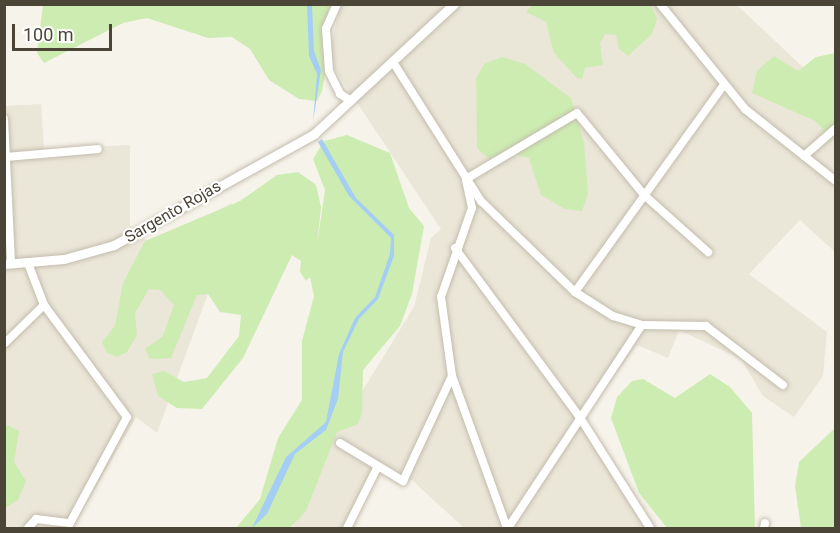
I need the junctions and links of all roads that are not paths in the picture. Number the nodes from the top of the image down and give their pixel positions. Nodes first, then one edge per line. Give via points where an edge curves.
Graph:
1 (337, 4) edge
2 (454, 4) edge
3 (660, 4) edge
4 (393, 62) junction
5 (723, 86) junction
6 (351, 101) junction
7 (4, 119) edge
8 (836, 128) edge
9 (98, 149) dead end
10 (6, 152) edge
11 (804, 156) junction
12 (466, 179) junction
13 (836, 181) edge
14 (644, 195) junction
15 (455, 248) junction
16 (708, 252) dead end
17 (28, 263) junction
18 (8, 264) edge
19 (575, 292) junction
20 (44, 305) junction
21 (642, 325) junction
22 (4, 344) edge
23 (452, 376) junction
24 (783, 385) dead end
25 (579, 416) junction
26 (340, 443) dead end
27 (378, 466) junction
28 (28, 528) edge
29 (347, 528) edge
30 (507, 528) edge
31 (650, 528) edge

1 - 6 street via 326,29 329,70 340,94
2 - 4 street, Sargento Rojas
3 - 5 street
4 - 6 street, Sargento Rojas
4 - 12 street
5 - 11 street
5 - 14 street
6 - 17 street, Sargento Rojas via 314,134 114,245
7 - 10 street
8 - 11 street
9 - 10 street
10 - 18 street
11 - 13 street
12 - 14 street via 577,113
12 - 15 street via 472,208
12 - 19 street via 481,201
14 - 16 street
14 - 19 street
15 - 23 street via 441,297
15 - 25 street
17 - 18 street, Sargento Rojas
17 - 20 street
19 - 21 street via 613,316
20 - 22 street
20 - 28 street via 128,417 70,523 36,519
21 - 24 street via 706,327
21 - 25 street
23 - 27 street via 403,482
23 - 30 street
25 - 30 street
25 - 31 street
26 - 27 street
27 - 29 street

